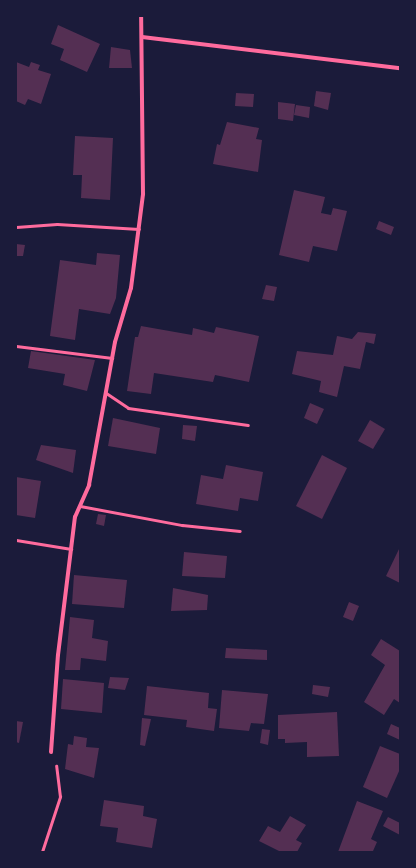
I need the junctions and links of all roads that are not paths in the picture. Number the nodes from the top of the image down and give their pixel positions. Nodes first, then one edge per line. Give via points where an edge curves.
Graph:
1 (141, 16) edge
2 (142, 37) junction
3 (400, 68) edge
4 (16, 228) edge
5 (139, 229) junction
6 (16, 346) edge
7 (112, 358) junction
8 (106, 393) junction
9 (248, 425) dead end
10 (80, 506) junction
11 (240, 531) dead end
12 (16, 540) edge
13 (71, 549) junction
14 (51, 752) road end

1 - 2 street
2 - 3 street
2 - 5 street via 143,194
4 - 5 lane via 56,224
5 - 7 street via 131,288
6 - 7 lane
7 - 8 street
8 - 9 lane via 128,408
8 - 10 street via 89,485
10 - 11 lane via 182,525
10 - 13 street
12 - 13 lane
13 - 14 street

